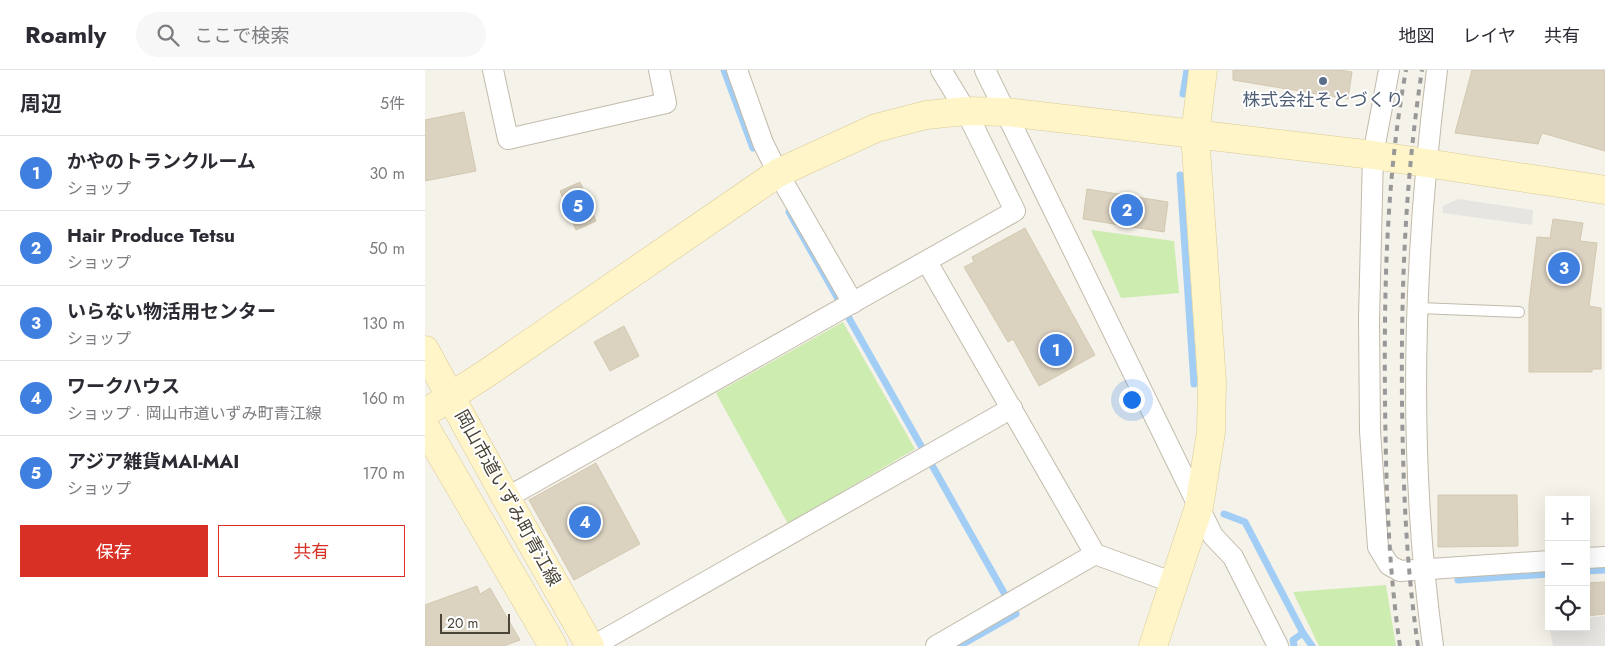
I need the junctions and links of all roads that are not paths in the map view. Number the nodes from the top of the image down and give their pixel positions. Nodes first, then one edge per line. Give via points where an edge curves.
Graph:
1 (493, 70) edge
2 (659, 70) edge
3 (737, 70) edge
4 (941, 70) edge
5 (985, 70) edge
6 (1203, 70) edge
7 (1389, 70) edge
8 (1437, 70) edge
9 (966, 112) junction
10 (1007, 112) junction
11 (1195, 134) junction
12 (1373, 154) junction
13 (1426, 163) junction
14 (778, 173) junction
15 (1605, 190) edge
16 (927, 262) junction
17 (846, 306) junction
18 (1419, 308) junction
19 (1519, 312) dead end
20 (425, 350) edge
21 (452, 396) junction
22 (1012, 408) junction
23 (425, 413) edge
24 (425, 427) edge
25 (506, 498) junction
26 (1199, 507) junction
27 (1095, 554) junction
28 (1605, 557) edge
29 (1590, 558) edge
30 (1545, 561) edge
31 (1423, 569) junction
32 (1174, 584) junction
33 (941, 645) edge
34 (553, 646) edge
35 (591, 646) edge
36 (1153, 646) edge
37 (1278, 646) edge
38 (1433, 646) edge

1 - 2 street via 508,139 666,103
3 - 14 street via 763,144
4 - 9 street
5 - 10 street
6 - 11 street
7 - 12 street
8 - 13 street
9 - 10 street
9 - 14 street via 926,115 876,128
9 - 16 street via 1015,211
10 - 11 street
10 - 26 street
11 - 12 street
11 - 26 street via 1213,382 1211,432
12 - 13 street
12 - 31 street via 1369,412 1377,547 1389,565 1400,571
13 - 15 street
13 - 18 street
14 - 17 street
14 - 21 street
16 - 17 street
16 - 22 street
17 - 25 street
18 - 19 lane
18 - 31 street via 1415,372
20 - 21 street, 岡山市道いずみ町青江線
21 - 23 street
21 - 25 street, 岡山市道いずみ町青江線
22 - 27 street
22 - 35 street
24 - 34 street, 岡山市道いずみ町青江線
25 - 35 street, 岡山市道いずみ町青江線
26 - 32 street
26 - 37 street via 1213,536 1233,557
27 - 32 street
27 - 33 street
28 - 29 street
30 - 31 street
31 - 38 street
32 - 36 street

